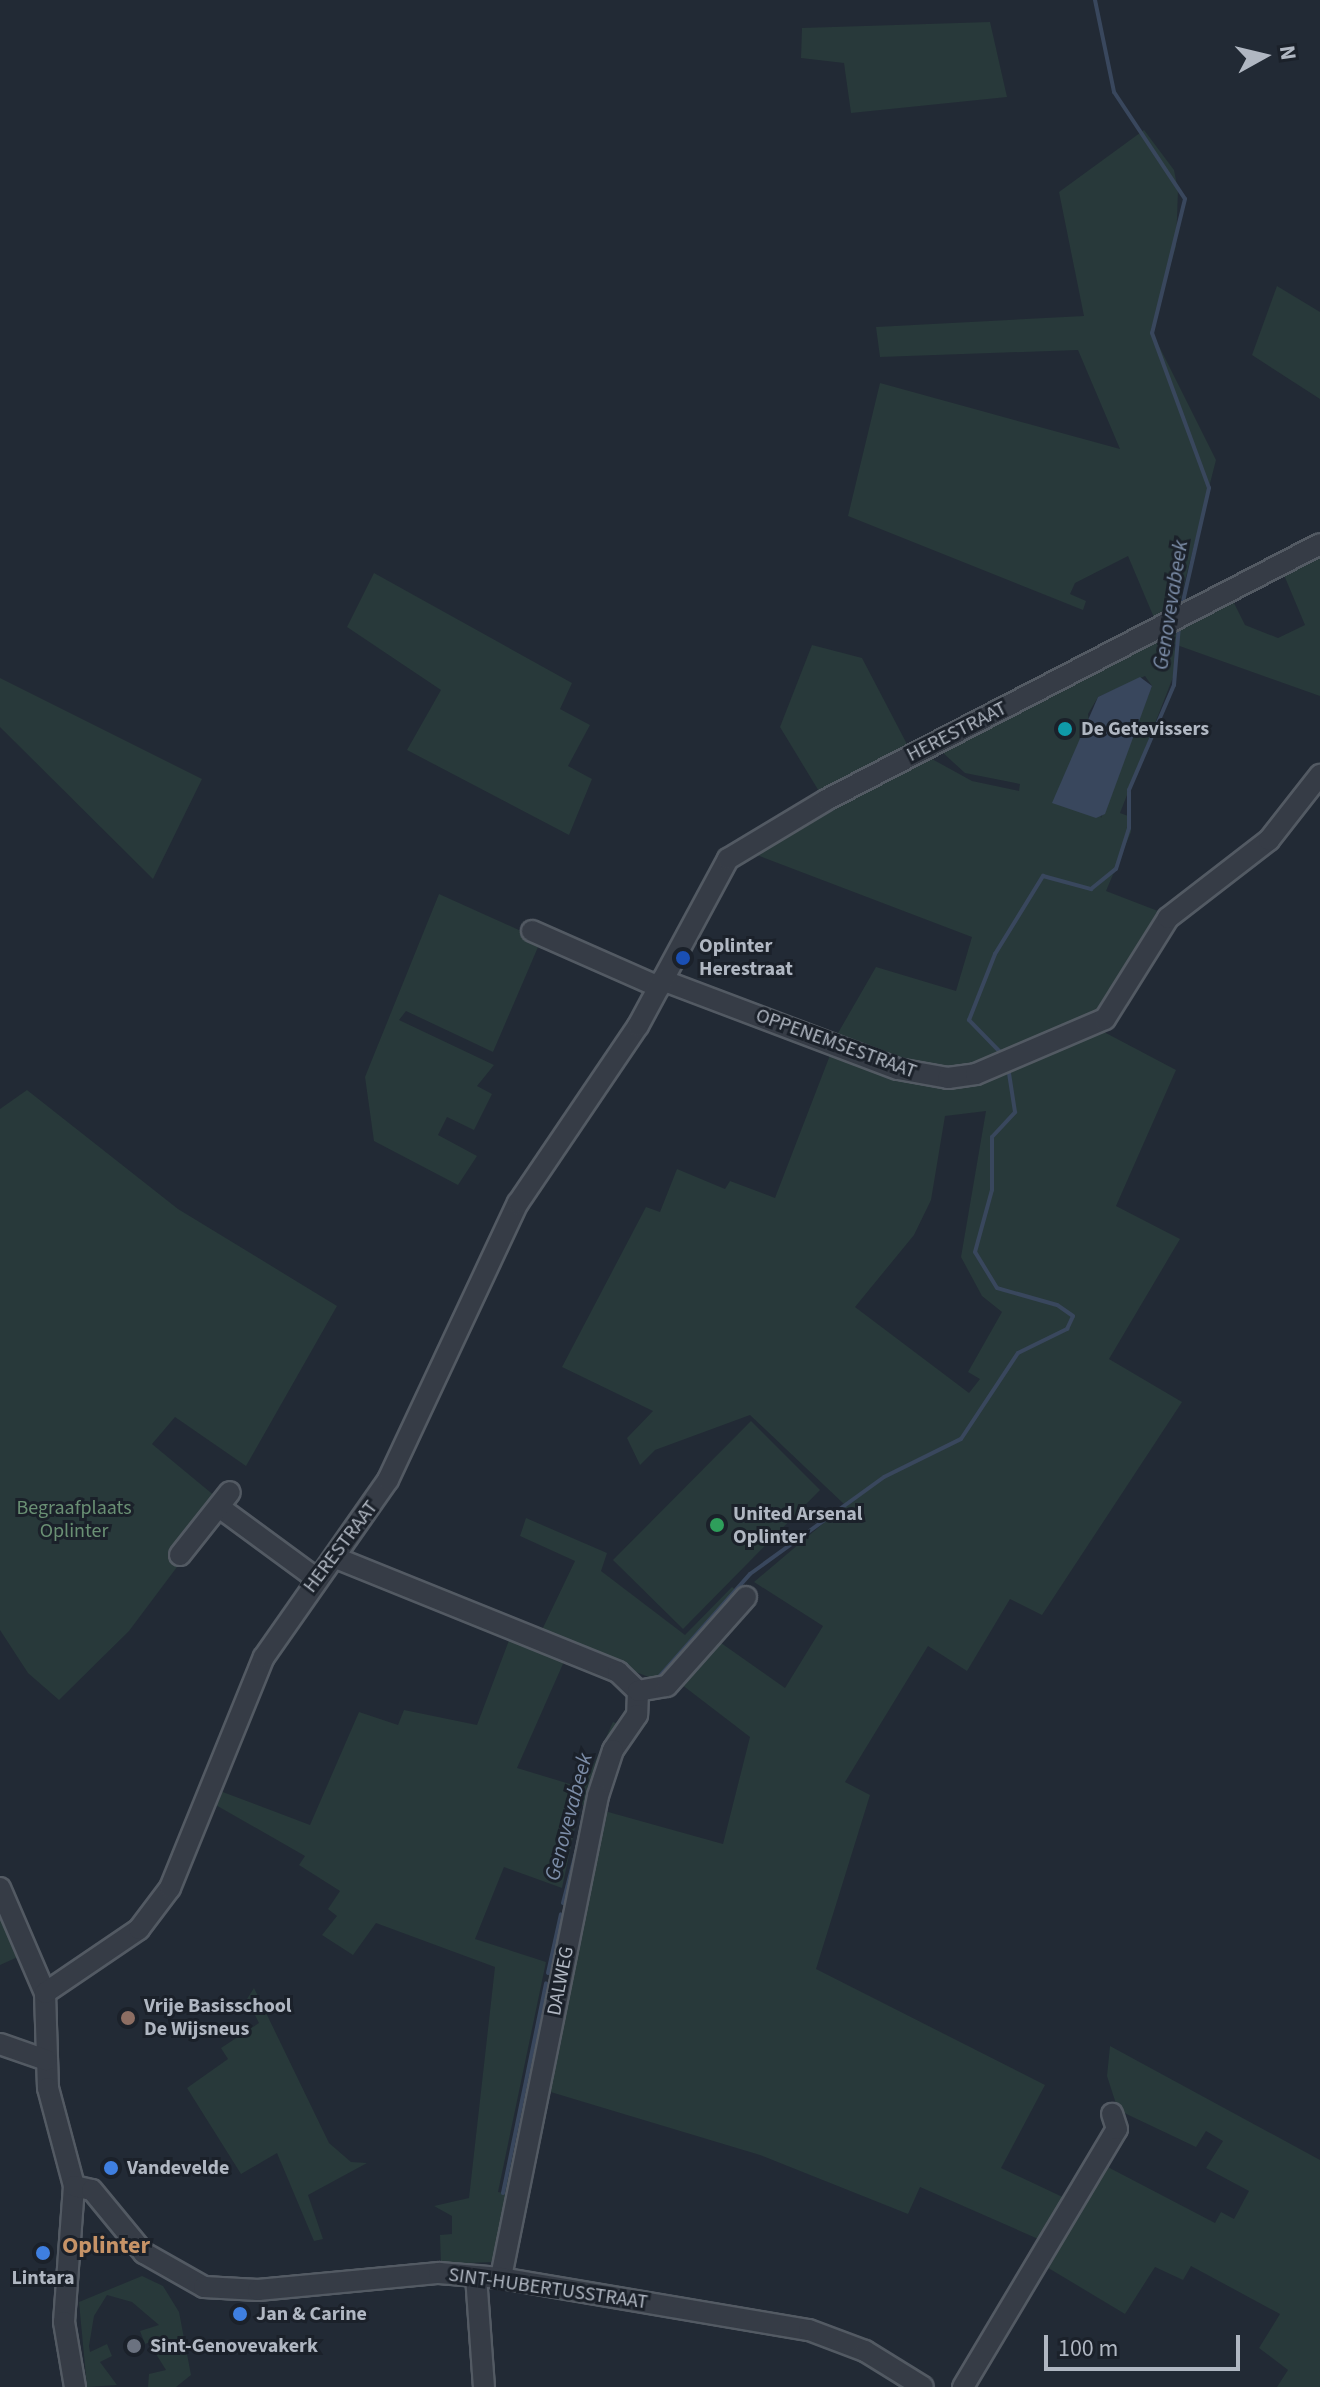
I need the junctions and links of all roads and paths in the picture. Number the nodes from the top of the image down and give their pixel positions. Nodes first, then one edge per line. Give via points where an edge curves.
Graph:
1 (1320, 544) edge
2 (1320, 775) edge
3 (532, 931) dead end
4 (660, 983) junction
5 (180, 1555) dead end
6 (336, 1558) junction
7 (317, 1579) junction
8 (746, 1597) dead end
9 (638, 1691) junction
10 (0, 1888) edge
11 (45, 1993) junction
12 (0, 2044) edge
13 (46, 2060) junction
14 (1112, 2114) dead end
15 (74, 2186) junction
16 (476, 2276) junction
17 (501, 2278) junction
18 (75, 2387) edge
19 (484, 2387) edge
20 (923, 2387) edge
21 (963, 2387) edge

1 - 4 street, HERESTRAAT via 741,848 711,879
2 - 4 street, OPPENEMSESTRAAT via 1269,840 1168,918 1105,1019 976,1074 926,1076
3 - 4 street
4 - 6 street, HERESTRAAT via 518,1203 388,1480
5 - 7 street via 225,1499
6 - 7 street, HERESTRAAT
6 - 9 street via 618,1672
7 - 11 street, HERESTRAAT via 264,1657 157,1909 59,1991
8 - 9 street via 667,1686
9 - 17 street, DALWEG via 637,1715 598,1796
10 - 11 street
11 - 13 street
12 - 13 street
13 - 15 street via 52,2114
14 - 21 street via 1117,2129
15 - 16 street, SINT-HUBERTUSSTRAAT via 92,2190 119,2229 163,2266 225,2290
15 - 18 street via 64,2322
16 - 17 street, SINT-HUBERTUSSTRAAT
16 - 19 street
17 - 20 street, SINT-HUBERTUSSTRAAT via 809,2330 865,2351

